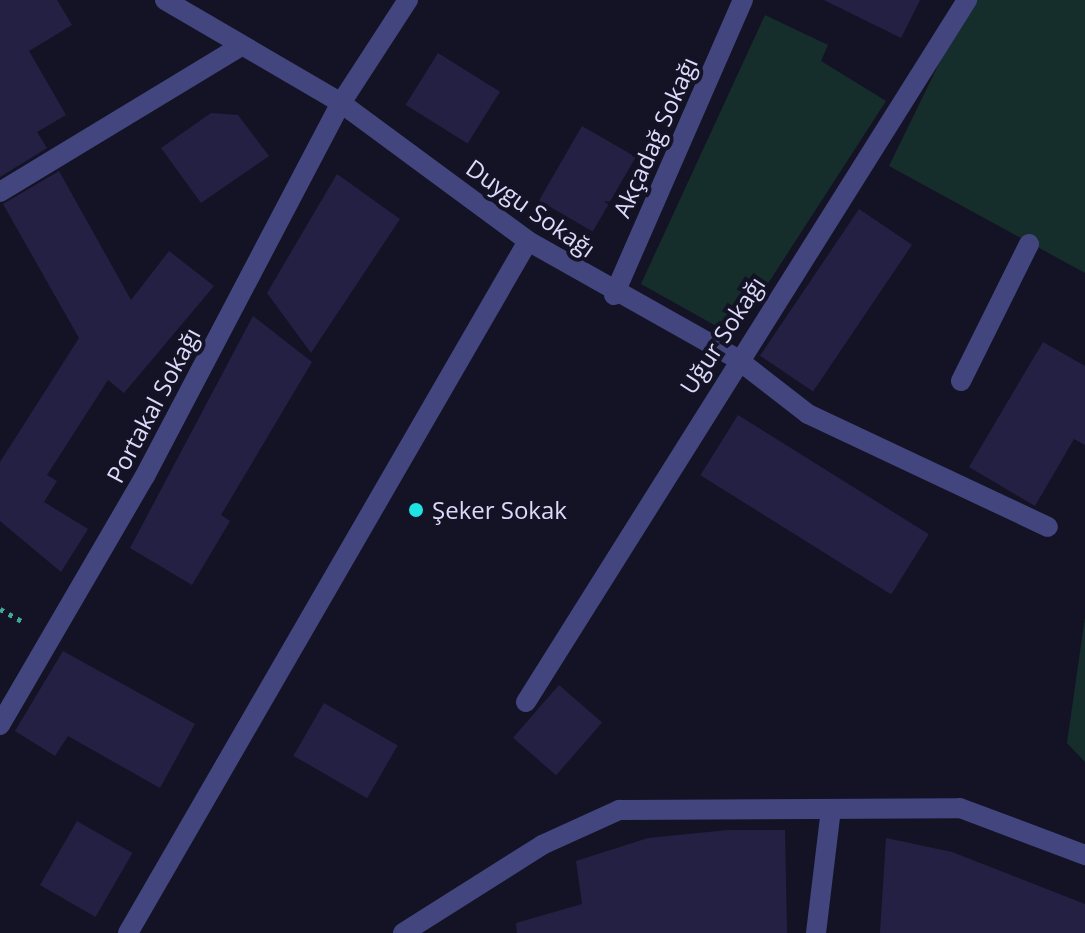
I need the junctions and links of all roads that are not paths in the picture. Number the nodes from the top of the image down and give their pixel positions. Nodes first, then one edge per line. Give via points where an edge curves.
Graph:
1 (165, 0) edge
2 (408, 0) edge
3 (743, 0) edge
4 (967, 0) edge
5 (241, 46) junction
6 (341, 103) junction
7 (0, 192) edge
8 (528, 241) junction
9 (1029, 244) dead end
10 (614, 295) junction
11 (737, 359) junction
12 (961, 381) dead end
13 (1048, 527) dead end
14 (526, 702) dead end
15 (0, 725) edge
16 (831, 809) junction
17 (1085, 855) edge
18 (128, 933) edge
19 (403, 933) edge
20 (816, 933) edge

1 - 5 street, Duygu Sokağı
2 - 6 street, Portakal Sokağı
3 - 10 street, Akçadağ Sokağı
4 - 11 street, Uğur Sokağı
5 - 6 street, Duygu Sokağı
5 - 7 street
6 - 8 street, Duygu Sokağı
6 - 15 street, Portakal Sokağı via 145,476
8 - 10 street, Duygu Sokağı
8 - 18 street
9 - 12 street
10 - 11 street, Duygu Sokağı
11 - 13 street, Duygu Sokağı via 808,414
11 - 14 street, Uğur Sokağı
16 - 17 street via 960,808
16 - 19 street via 619,810 542,845
16 - 20 street

